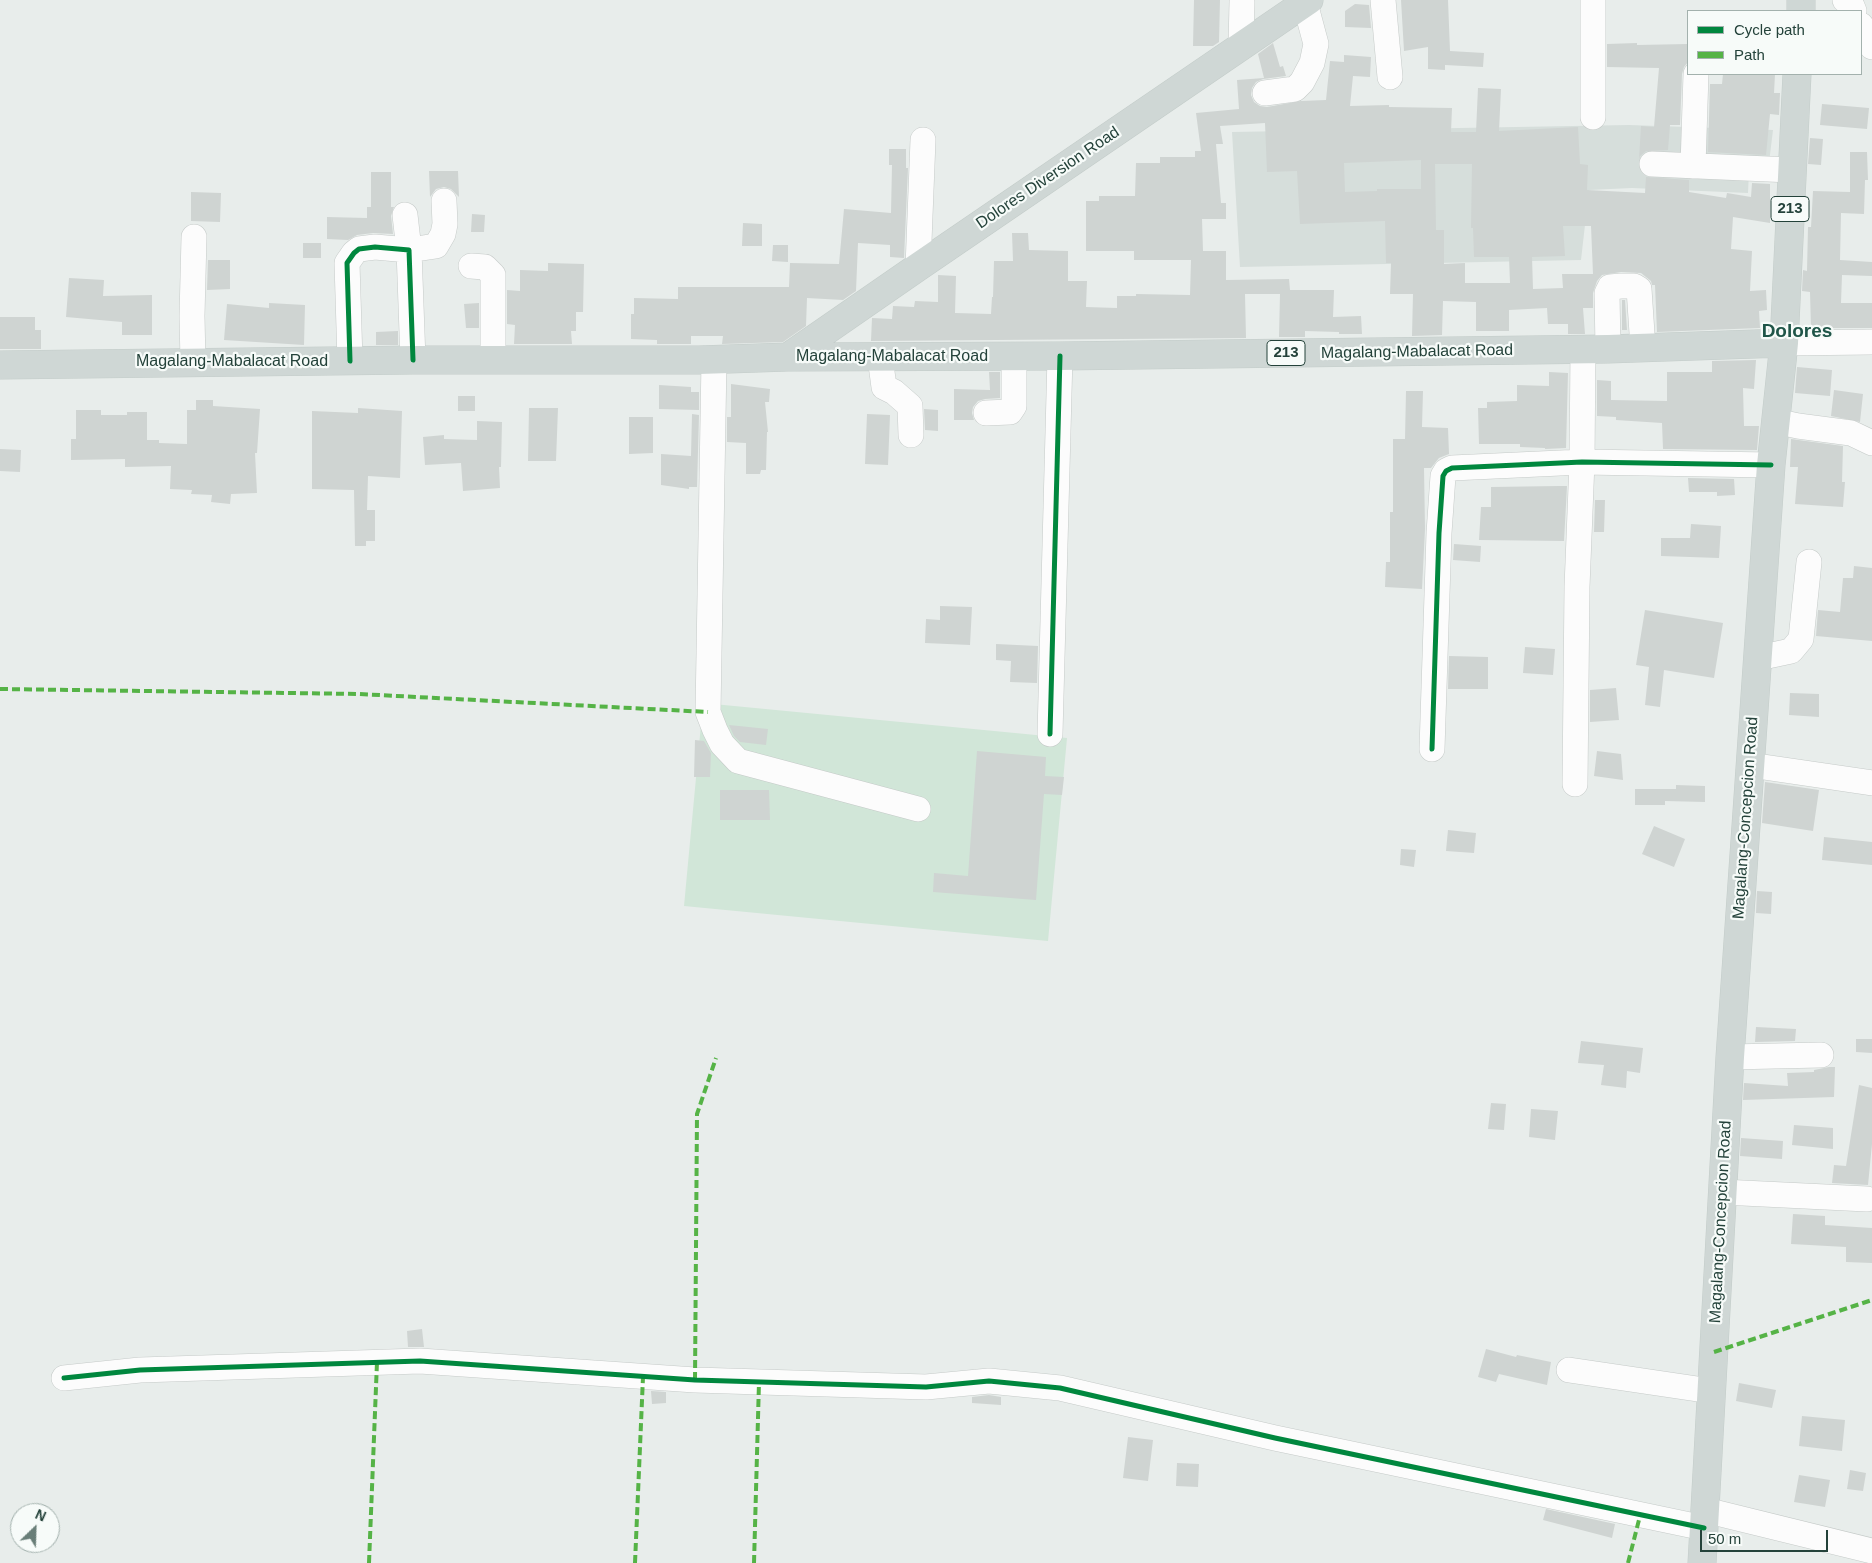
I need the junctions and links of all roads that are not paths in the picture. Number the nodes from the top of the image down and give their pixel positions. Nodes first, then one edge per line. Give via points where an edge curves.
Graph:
1 (1383, 0) edge
2 (1594, 0) edge
3 (1844, 0) edge
4 (1307, 1) edge
5 (1242, 2) dead end
6 (1854, 10) edge
7 (1862, 27) edge
8 (1241, 46) junction
9 (1872, 48) edge
10 (1696, 75) edge
11 (1797, 75) edge
12 (1390, 77) dead end
13 (1265, 93) dead end
14 (1594, 117) dead end
15 (923, 140) dead end
16 (1652, 164) dead end
17 (1693, 166) junction
18 (1791, 170) junction
19 (444, 201) dead end
20 (405, 215) dead end
21 (194, 237) dead end
22 (409, 250) junction
23 (471, 266) dead end
24 (918, 267) junction
25 (1872, 342) edge
26 (1784, 343) junction
27 (1643, 348) junction
28 (1596, 349) junction
29 (1014, 356) junction
30 (1060, 356) junction
31 (788, 357) junction
32 (880, 357) junction
33 (413, 360) junction
34 (493, 360) junction
35 (714, 360) junction
36 (350, 362) junction
37 (193, 363) junction
38 (0, 366) edge
39 (986, 413) dead end
40 (1775, 421) junction
41 (912, 435) dead end
42 (1872, 443) edge
43 (1582, 462) junction
44 (1771, 465) junction
45 (1809, 562) dead end
46 (1758, 658) junction
47 (1050, 734) dead end
48 (1432, 749) dead end
49 (1750, 765) junction
50 (1872, 783) edge
51 (1575, 784) dead end
52 (918, 809) dead end
53 (1821, 1055) dead end
54 (1730, 1057) junction
55 (1722, 1192) junction
56 (1866, 1199) dead end
57 (1569, 1370) dead end
58 (64, 1378) dead end
59 (1711, 1391) junction
60 (1704, 1519) junction
61 (1872, 1551) edge
62 (1702, 1563) edge

1 - 12 street
2 - 14 street
3 - 6 street
4 - 8 main road, Dolores Diversion Road
4 - 13 street via 1316,44 1312,63 1295,89
5 - 8 street
7 - 9 street
8 - 24 main road, Dolores Diversion Road
10 - 17 street
11 - 18 main road, Magalang-Concepcion Road / 213
15 - 24 street
16 - 17 street
17 - 18 street
18 - 26 main road, Magalang-Concepcion Road / 213
19 - 22 street via 445,224 436,246
20 - 22 street
21 - 37 street
22 - 33 street
22 - 36 street via 359,249 349,259
23 - 34 street via 485,267 494,275
24 - 31 main road, Dolores Diversion Road
25 - 26 street
26 - 27 main road, Magalang-Mabalacat Road / 213
26 - 40 main road, Magalang-Concepcion Road
27 - 28 main road, Magalang-Mabalacat Road / 213
27 - 28 street via 1639,289 1610,286
28 - 30 main road, Magalang-Mabalacat Road / 213
28 - 43 street
29 - 30 main road, Magalang-Mabalacat Road / 213
29 - 32 main road, Magalang-Mabalacat Road / 213
29 - 39 street via 1014,406 1010,412
30 - 47 street
31 - 32 main road, Magalang-Mabalacat Road / 213
31 - 35 main road, Magalang-Mabalacat Road / 213
32 - 41 street via 884,387 910,406
33 - 34 main road, Magalang-Mabalacat Road / 213
33 - 36 main road, Magalang-Mabalacat Road / 213
34 - 35 main road, Magalang-Mabalacat Road / 213
35 - 52 street via 708,712 715,730 722,744 738,761
36 - 37 main road, Magalang-Mabalacat Road / 213
37 - 38 main road, Magalang-Mabalacat Road / 213
40 - 42 street via 1851,433
40 - 44 main road, Magalang-Concepcion Road
43 - 44 street
43 - 48 street via 1452,468 1443,476
43 - 51 street
44 - 46 main road, Magalang-Concepcion Road
45 - 46 street via 1802,639 1791,651
46 - 49 main road, Magalang-Concepcion Road
49 - 50 street
49 - 54 main road, Magalang-Concepcion Road
53 - 54 street
54 - 55 main road, Magalang-Concepcion Road
55 - 56 street
55 - 59 main road, Magalang-Concepcion Road
57 - 59 street
58 - 60 street via 140,1370 420,1361 695,1380 926,1387 989,1381 1060,1388 1275,1438
59 - 60 main road, Magalang-Concepcion Road
60 - 61 street
60 - 62 main road, Magalang-Concepcion Road

